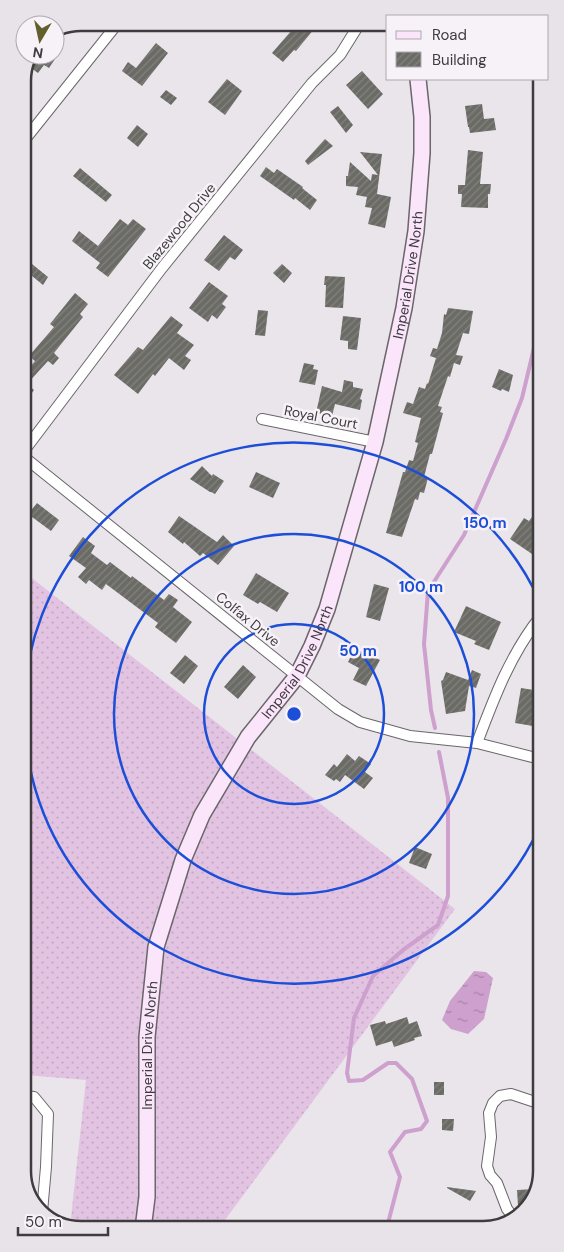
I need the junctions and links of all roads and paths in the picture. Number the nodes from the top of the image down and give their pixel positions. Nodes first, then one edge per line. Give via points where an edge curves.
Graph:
1 (111, 31) edge
2 (355, 31) edge
3 (418, 80) edge
4 (31, 132) edge
5 (262, 420) dead end
6 (31, 442) edge
7 (375, 442) junction
8 (31, 463) edge
9 (533, 628) edge
10 (297, 676) junction
11 (477, 743) junction
12 (533, 757) edge
13 (31, 1097) edge
14 (533, 1102) edge
15 (43, 1202) edge
16 (510, 1212) edge
17 (144, 1221) edge

1 - 4 street
2 - 6 street, Blazewood Drive via 340,55 312,83 162,268
3 - 7 street, Imperial Drive North via 422,153 416,231 404,308
5 - 7 street, Royal Court
7 - 10 street, Imperial Drive North via 327,608
8 - 10 street, Colfax Drive
9 - 11 street via 496,692
10 - 11 street, Colfax Drive via 360,722 410,736
10 - 17 street, Imperial Drive North via 248,737 202,815 183,860 156,947 147,1037 147,1197
11 - 12 street, Colfax Drive
13 - 15 street via 48,1114
14 - 16 street via 511,1094 500,1096 489,1113 491,1137 487,1166

